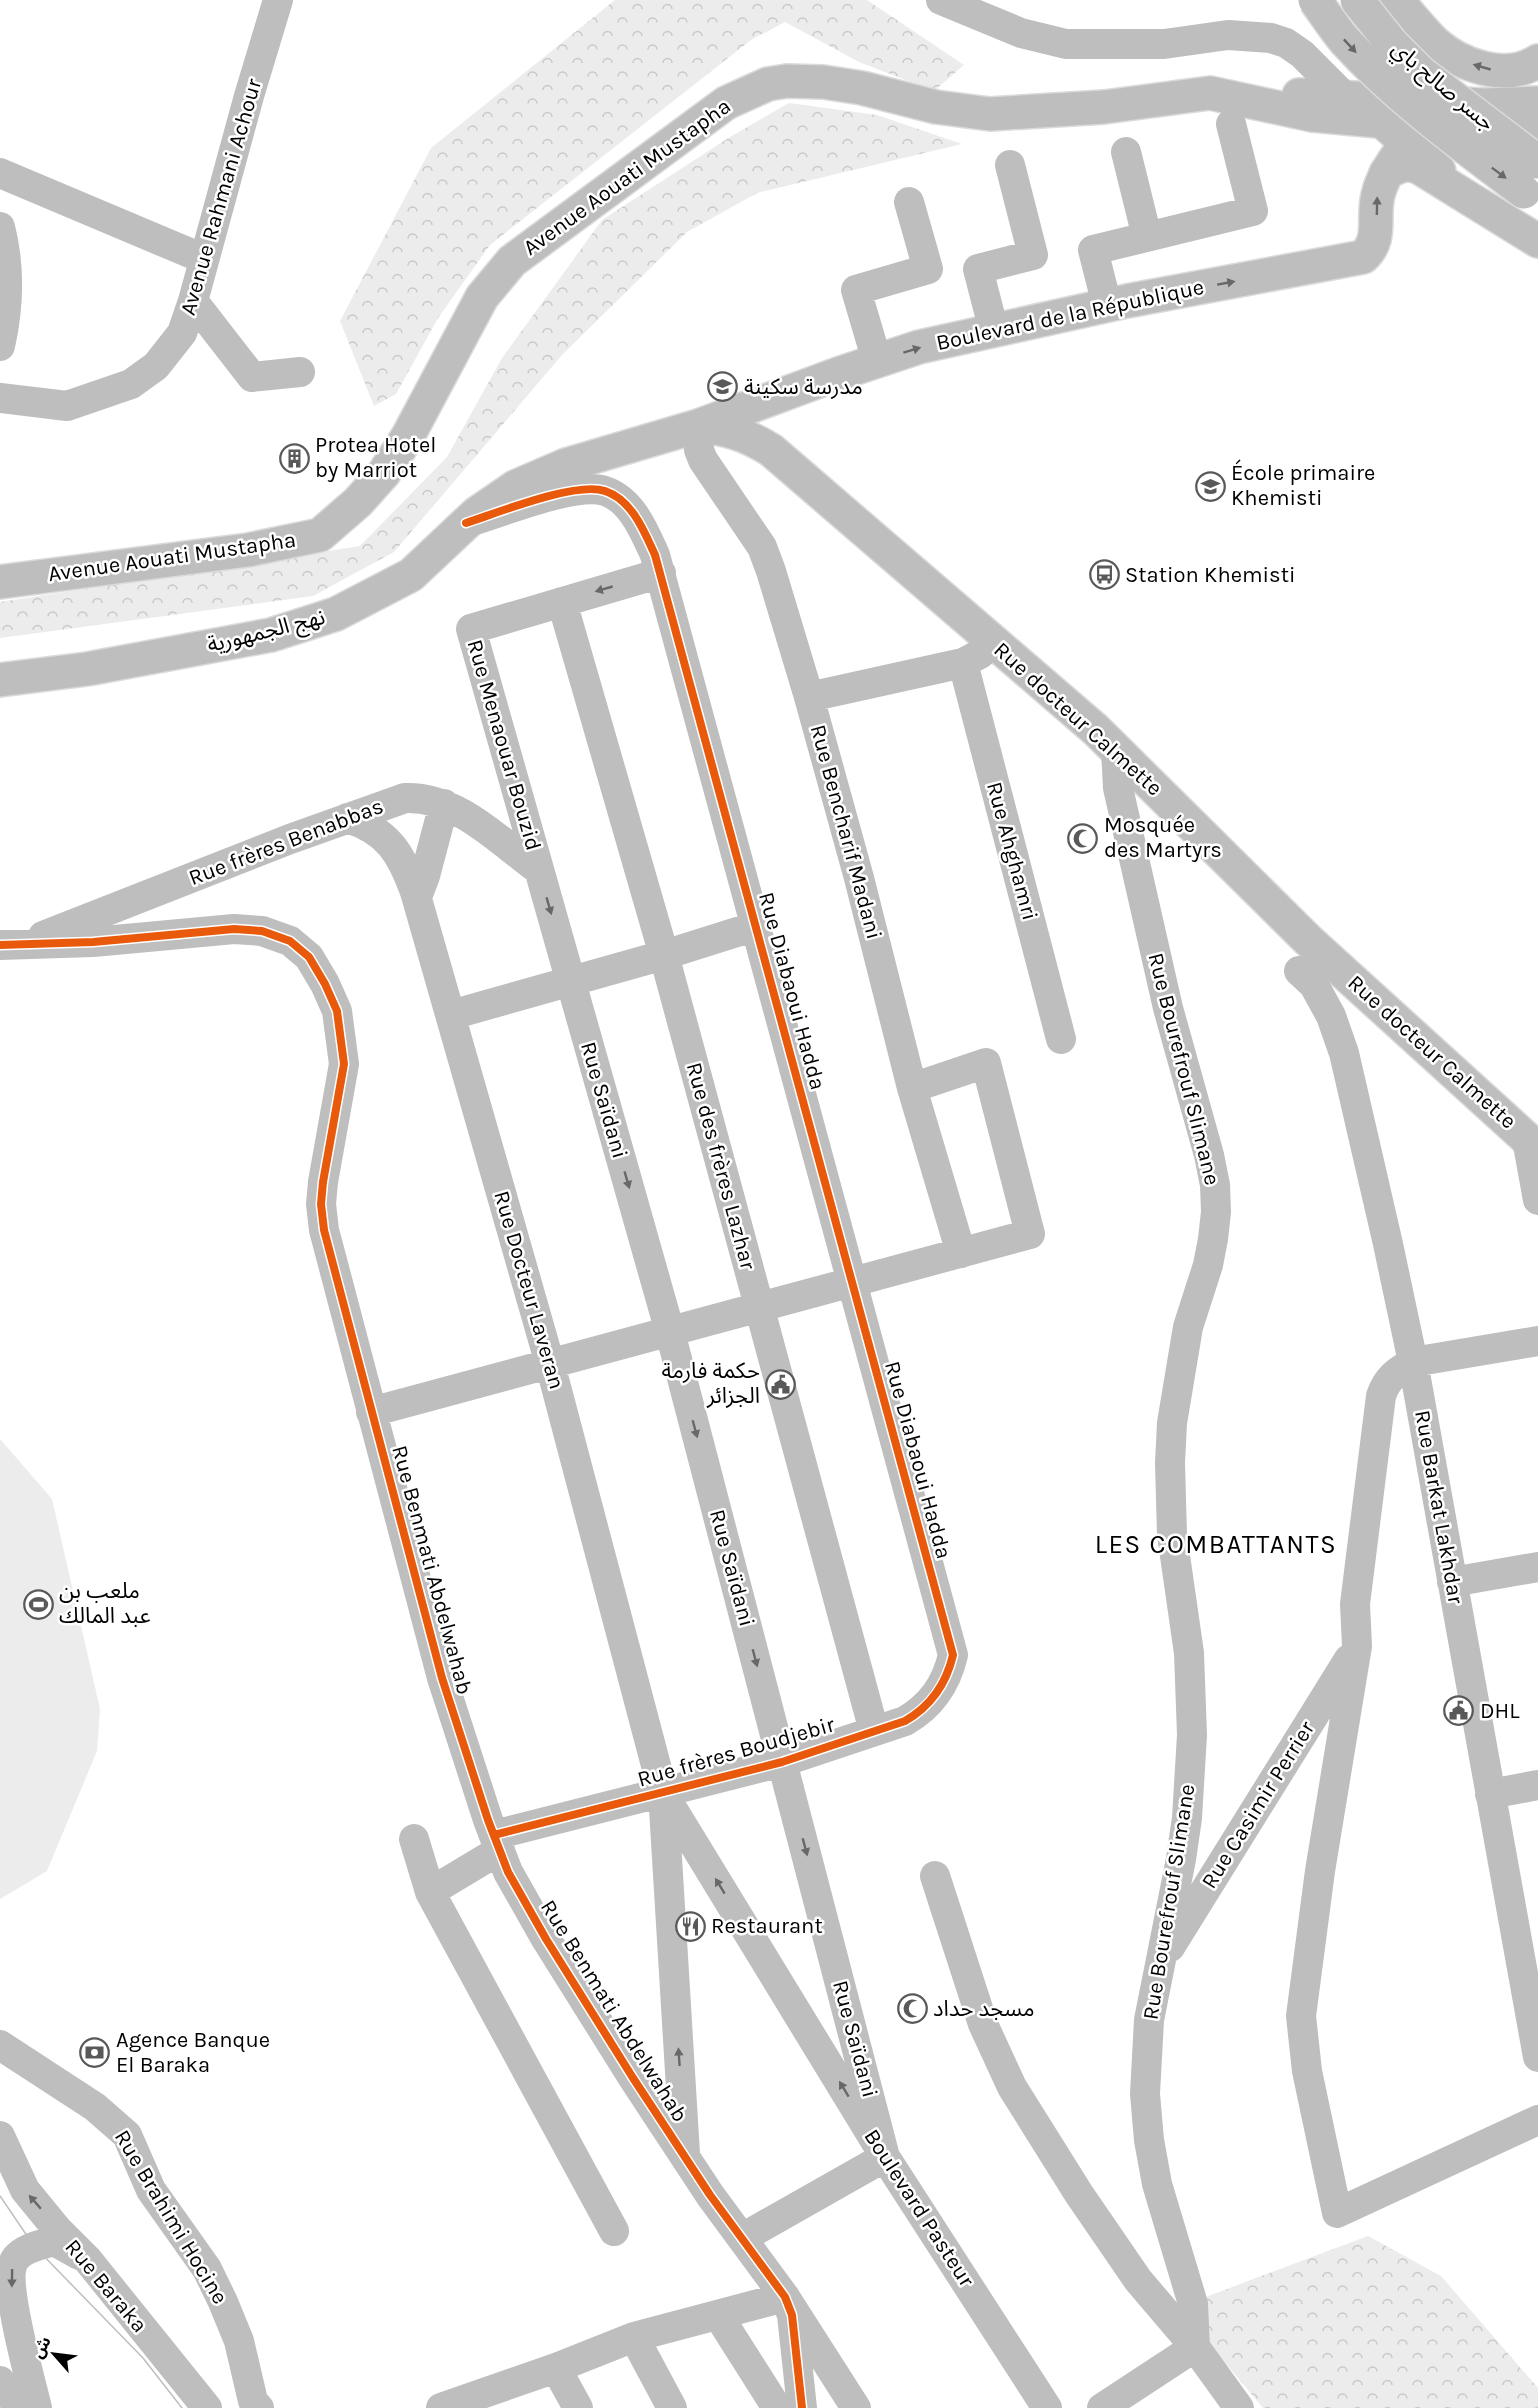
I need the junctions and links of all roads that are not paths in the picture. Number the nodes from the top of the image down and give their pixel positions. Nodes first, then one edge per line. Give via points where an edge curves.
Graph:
1 (278, 0) edge
2 (941, 0) edge
3 (1315, 0) edge
4 (1357, 0) edge
5 (1396, 0) edge
6 (1538, 61) edge
7 (1210, 93) junction
8 (1344, 96) junction
9 (1529, 123) edge
10 (1231, 124) dead end
11 (1396, 133) junction
12 (1126, 152) dead end
13 (1538, 162) edge
14 (1010, 165) dead end
15 (0, 173) edge
16 (1386, 173) junction
17 (1531, 197) edge
18 (909, 202) dead end
19 (1476, 203) junction
20 (0, 227) edge
21 (1147, 237) junction
22 (1538, 241) edge
23 (204, 259) junction
24 (193, 302) junction
25 (1107, 306) junction
26 (994, 331) junction
27 (0, 346) edge
28 (877, 361) junction
29 (300, 372) dead end
30 (0, 398) edge
31 (698, 426) junction
32 (466, 523) junction
33 (661, 573) junction
34 (0, 582) edge
35 (562, 602) junction
36 (993, 641) junction
37 (963, 663) junction
38 (0, 680) edge
39 (809, 697) junction
40 (1116, 749) junction
41 (444, 804) junction
42 (347, 818) junction
43 (539, 870) junction
44 (417, 897) junction
45 (756, 926) junction
46 (12, 944) edge
47 (664, 955) junction
48 (1299, 971) dead end
49 (570, 982) junction
50 (451, 1015) junction
51 (1061, 1039) dead end
52 (912, 1088) junction
53 (1533, 1144) edge
54 (1538, 1200) edge
55 (961, 1253) junction
56 (852, 1282) junction
57 (759, 1307) junction
58 (670, 1332) junction
59 (1538, 1341) edge
60 (1413, 1362) junction
61 (550, 1364) junction
62 (370, 1412) junction
63 (1538, 1567) edge
64 (1452, 1582) junction
65 (1357, 1646) junction
66 (953, 1656) joint
67 (874, 1731) junction
68 (782, 1762) junction
69 (1538, 1785) edge
70 (663, 1792) junction
71 (1490, 1794) junction
72 (414, 1839) dead end
73 (497, 1843) junction
74 (935, 1876) dead end
75 (430, 1892) junction
76 (1159, 1965) junction
77 (1530, 1972) edge
78 (0, 2045) edge
79 (1538, 2057) edge
80 (1538, 2120) edge
81 (5, 2149) edge
82 (685, 2157) junction
83 (885, 2157) junction
84 (614, 2231) dead end
85 (742, 2238) junction
86 (87, 2259) junction
87 (785, 2296) junction
88 (718, 2315) junction
89 (634, 2337) junction
90 (1196, 2347) junction
91 (556, 2368) junction
92 (0, 2381) edge
93 (19, 2408) edge
94 (37, 2408) edge
95 (207, 2408) edge
96 (259, 2408) edge
97 (444, 2408) edge
98 (578, 2408) edge
99 (672, 2408) edge
100 (777, 2408) edge
101 (802, 2408) edge
102 (856, 2408) edge
103 (1047, 2408) edge
104 (1102, 2408) edge
105 (1239, 2408) edge

1 - 23 street, Avenue Rahmani Achour
2 - 8 street via 1021,33 1066,44 1164,44 1228,35 1271,38 1302,54
3 -> 17 main road, bridge via 1343,39 1415,109
4 - 13 main road, جسر صالح باي, bridge via 1420,72
6 -> 5 main road via 1503,72 1462,60 1436,43
7 - 8 main road
7 - 11 main road, Avenue Aouati Mustapha
7 - 34 main road, Avenue Aouati Mustapha via 1104,107 1002,114 936,107 823,82 787,81 750,91 726,103 512,261 482,297 384,473 320,535 248,550
8 - 9 main road via 1483,105
8 - 11 street
9 - 11 main road, Avenue Aouati Mustapha
10 - 21 street via 1253,210
11 - 16 main road, Boulevard de la République
11 - 19 main road
12 - 21 street
14 - 26 street via 1033,255 978,269
15 - 23 street
16 - 19 main road via 1411,164
25 -> 16 main road, Boulevard de la République via 1363,257 1376,236 1378,194
18 - 28 street via 928,269 856,290
19 - 22 main road
20 - 27 street via 8,279
21 - 25 street via 1093,250
23 - 24 street, Avenue Rahmani Achour
24 - 29 street via 252,377
24 - 30 street, Avenue Rahmani Achour via 182,333 156,366 131,384 67,406
25 - 26 main road, Boulevard de la République
28 -> 26 main road, Boulevard de la République via 919,347
28 - 31 main road, Boulevard de la République
31 - 32 main road, نهج الجمهورية via 566,465 515,487
31 - 36 main road, Rue docteur Calmette via 738,432 771,450
31 - 39 street, Rue Bencharif Madani via 699,450 704,460 762,547
32 - 33 street, Rue Diabaoui Hadda via 550,496 583,489 605,491 638,519
32 - 38 main road, نهج الجمهورية via 411,575 336,614 271,635 87,669
33 -> 35 street, Rue Menaouar Bouzid
33 - 45 street, Rue Diabaoui Hadda
35 - 43 street, Rue Menaouar Bouzid via 471,629
35 - 47 street, Rue des frères Lazhar
36 - 37 street
36 - 40 main road, Rue docteur Calmette
37 - 39 street
37 - 51 street, Rue Ahghamri
39 - 52 street, Rue Bencharif Madani
40 - 53 main road, Rue docteur Calmette via 1308,940
40 - 76 street, Rue Bourefrouf Slimane via 1118,788 1168,1008 1209,1155 1216,1212 1208,1265 1184,1345 1172,1423 1171,1526 1189,1653 1192,1735 1181,1859
41 - 42 street, Rue frères Benabbas via 421,797 405,798
41 - 43 street, Rue frères Benabbas
41 - 44 street
42 - 44 street, Rue Docteur Laveran via 369,824 384,837 405,864
42 - 46 street, Rue frères Benabbas
43 -> 49 street, Rue Menaouar Bouzid
44 - 50 street, Rue Docteur Laveran
45 - 47 street
45 - 56 street, Rue Diabaoui Hadda
46 - 62 street, Rue Benmati Abdelwahab via 93,942 234,929 262,931 290,941 309,957 337,1011 342,1039 344,1064 321,1204 324,1230
47 - 49 street
47 - 57 street, Rue des frères Lazhar
48 - 60 street, Rue Barkat Lakhdar via 1314,985 1331,1016 1344,1053
49 - 50 street
49 -> 58 street, Rue Saïdani
50 - 61 street, Rue Docteur Laveran
52 - 55 street, Rue Bencharif Madani
52 - 55 street via 986,1064 1030,1234
53 - 54 street
55 - 56 street
56 - 57 street
56 - 66 street, Rue Diabaoui Hadda
57 - 58 street
57 - 67 street, Rue des frères Lazhar
58 - 61 street
58 -> 68 street, Rue Saïdani
59 - 60 street
60 - 64 street, Rue Barkat Lakhdar
60 - 65 street via 1396,1371 1381,1396 1355,1604
61 - 62 street
61 - 70 street, Rue Docteur Laveran
62 - 73 street, Rue Benmati Abdelwahab via 442,1678
63 - 64 street
64 - 71 street, Rue Barkat Lakhdar
65 - 76 street, Rue Casimir Perrier
65 - 80 street via 1301,2016 1307,2071 1337,2213
66 - 67 street, Rue frères Boudjebir via 944,1685 921,1711
67 - 68 street, Rue frères Boudjebir
68 - 70 street, Rue frères Boudjebir
68 -> 83 street, Rue Saïdani
69 - 71 street
70 - 73 street, Rue frères Boudjebir
82 -> 70 street
83 -> 70 street, Boulevard Pasteur
71 - 77 street, Rue Barkat Lakhdar
72 - 75 street
73 - 75 street, Rue frères Boudjebir
73 - 82 street, Rue Benmati Abdelwahab via 508,1872 546,1940
74 - 90 street via 983,2024 1012,2087 1138,2280
75 - 84 street
76 - 90 street, Rue Bourefrouf Slimane via 1146,2048 1149,2140 1157,2184 1192,2304
77 - 79 street, Rue Barkat Lakhdar
78 - 96 street, Rue Brahimi Hocine via 95,2107 127,2135 151,2190 207,2270 224,2302 253,2401
86 -> 81 street, Rue Baraka via 66,2222 25,2190
82 - 85 street, Rue Benmati Abdelwahab
83 - 85 street
83 - 103 street, Boulevard Pasteur
85 - 87 street, Rue Benmati Abdelwahab
86 -> 94 street via 54,2241 34,2246 16,2258 10,2273
86 - 95 street, Rue Baraka via 167,2346
87 - 88 street
87 - 101 street, Rue Benmati Abdelwahab via 792,2315
87 - 102 street
88 - 89 street
88 - 100 street
89 - 91 street
89 - 99 street
90 - 104 street
90 - 105 street
91 - 97 street
91 - 98 street
92 - 93 street

